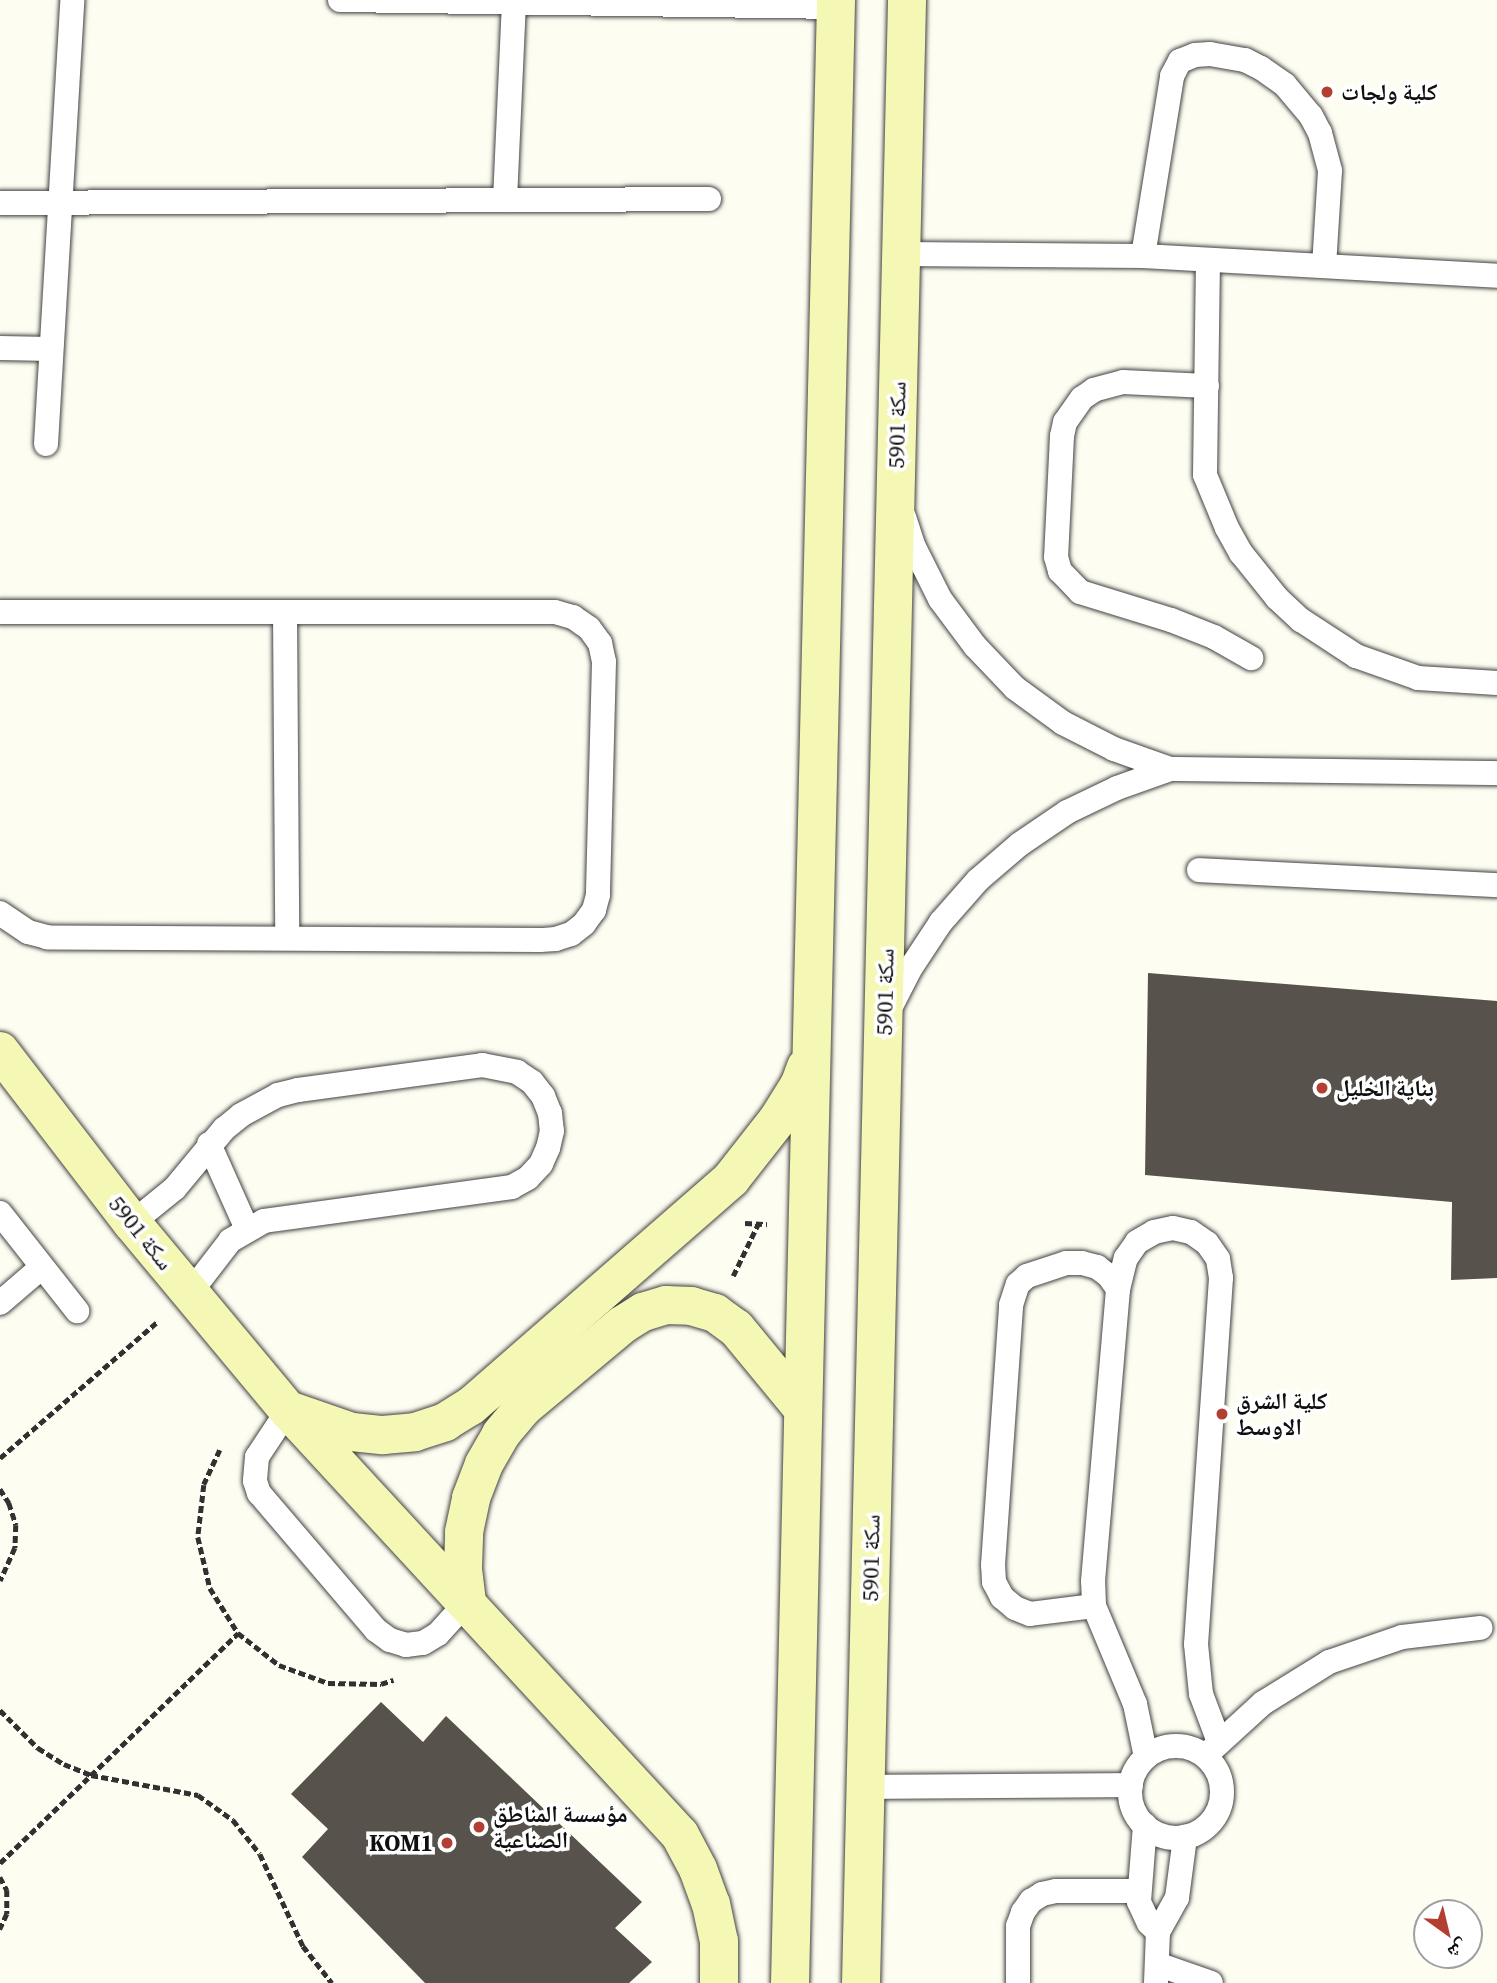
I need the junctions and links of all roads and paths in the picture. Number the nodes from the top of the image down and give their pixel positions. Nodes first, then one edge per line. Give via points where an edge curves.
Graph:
1 (72, 0) edge
2 (340, 0) edge
3 (421, 0) edge
4 (907, 0) edge
5 (452, 1) edge
6 (514, 2) junction
7 (836, 3) edge
8 (505, 200) junction
9 (709, 200) dead end
10 (60, 202) junction
11 (0, 203) edge
12 (901, 254) junction
13 (1143, 257) junction
14 (1208, 260) junction
15 (1324, 266) junction
16 (1497, 276) edge
17 (0, 348) edge
18 (51, 349) junction
19 (1207, 386) junction
20 (46, 444) dead end
21 (896, 492) junction
22 (0, 612) edge
23 (285, 612) junction
24 (1251, 658) dead end
25 (1497, 683) edge
26 (1170, 769) junction
27 (1497, 773) edge
28 (1199, 870) dead end
29 (1497, 885) edge
30 (0, 914) edge
31 (287, 938) junction
32 (885, 1019) junction
33 (811, 1055) junction
34 (3, 1061) edge
35 (209, 1144) junction
36 (0, 1213) edge
37 (132, 1223) junction
38 (758, 1224) dead end
39 (247, 1229) junction
40 (42, 1267) junction
41 (1118, 1289) junction
42 (190, 1293) junction
43 (0, 1303) edge
44 (77, 1311) dead end
45 (715, 1313) junction
46 (802, 1409) junction
47 (288, 1410) junction
48 (0, 1458) edge
49 (0, 1489) edge
50 (0, 1581) edge
51 (467, 1602) junction
52 (1094, 1606) junction
53 (1480, 1628) dead end
54 (238, 1633) dead end
55 (0, 1710) edge
56 (1212, 1749) junction
57 (1146, 1757) junction
58 (91, 1775) junction
59 (1130, 1785) junction
60 (865, 1787) junction
61 (1144, 1825) junction
62 (1185, 1837) junction
63 (0, 1863) edge
64 (0, 1877) edge
65 (1138, 1891) junction
66 (0, 1929) edge
67 (1158, 1932) junction
68 (1156, 1974) edge
69 (332, 1983) edge
70 (719, 1983) edge
71 (790, 1983) edge
72 (861, 1983) edge
73 (1018, 1983) edge
74 (1211, 1983) edge

1 - 10 lane
2 - 3 lane
3 - 5 lane
4 - 12 street, سكة 5901
5 - 6 lane
6 - 7 lane
6 - 8 lane
7 - 33 street
8 - 9 lane
8 - 10 lane
10 - 11 lane
10 - 18 lane
12 - 13 lane
12 - 21 street, سكة 5901
13 - 14 lane
13 - 15 lane via 1172,76 1180,61 1210,54 1261,68 1285,85 1311,116 1330,171
14 - 15 lane
14 - 19 lane
15 - 16 lane
17 - 18 lane
18 - 20 lane
19 - 24 lane via 1123,382 1082,398 1065,422 1062,436 1056,557 1064,577 1080,592 1171,620
19 - 25 lane via 1205,475 1241,553 1277,598 1327,639 1386,669 1418,678
21 - 26 lane via 914,547 940,599 975,646 1016,688 1063,723 1114,750
21 - 32 street, سكة 5901
22 - 23 lane
23 - 31 lane
23 - 31 lane via 555,612 589,628 600,643 604,662 598,895 584,924 571,934 548,940
26 - 27 lane
26 - 32 lane via 1067,812 978,880 941,922
28 - 29 lane
30 - 31 lane via 28,932 47,937
32 - 60 street, سكة 5901
33 - 46 street
33 - 47 street via 799,1086 778,1119 730,1179 471,1406 425,1429 383,1435 352,1432
34 - 37 street, سكة 5901
35 - 37 lane via 175,1188
35 - 39 lane
35 - 39 lane via 240,1115 278,1095 482,1065 517,1072 531,1082 550,1113 552,1131 541,1164 513,1187 273,1220
36 - 40 lane
37 - 42 street, سكة 5901
38 - 45 path
39 - 42 lane via 230,1241
40 - 43 lane
40 - 44 lane
41 - 52 lane
41 - 52 lane via 1097,1267 1082,1262 1066,1264 1027,1276 1018,1284 1010,1306 994,1582 1014,1608 1030,1614
41 - 56 lane via 1126,1258 1138,1242 1154,1232 1173,1228 1191,1232 1207,1243 1217,1259 1221,1278 1196,1644
42 - 47 street, سكة 5901
42 - 48 path
45 - 46 street via 736,1328
45 - 51 street via 666,1305 643,1312 524,1407 501,1434 471,1498 464,1532
46 - 71 street
47 - 51 street, سكة 5901
47 - 51 lane via 257,1457 255,1482 267,1503 376,1630 406,1645 422,1643 438,1634
49 - 50 path via 16,1525 15,1548
51 - 70 street, سكة 5901 via 680,1835 711,1904 719,1941
52 - 57 lane via 1135,1704
53 - 56 lane via 1402,1637 1329,1662 1263,1703
54 - 58 path
55 - 58 path via 38,1748
56 - 57 lane via 1175,1745
56 - 62 lane via 1223,1795 1210,1822
57 - 59 lane
58 - 63 path
58 - 69 path via 198,1795 233,1820 260,1854 303,1946
59 - 60 lane
59 - 61 lane via 1131,1800
60 - 72 street, سكة 5901
61 - 62 lane via 1163,1835
61 - 65 lane
62 - 67 lane via 1177,1898
64 - 66 path via 7,1890 7,1914
65 - 67 lane via 1143,1914
65 - 73 lane via 1056,1891 1031,1901 1018,1926
67 - 68 lane
68 - 74 lane

